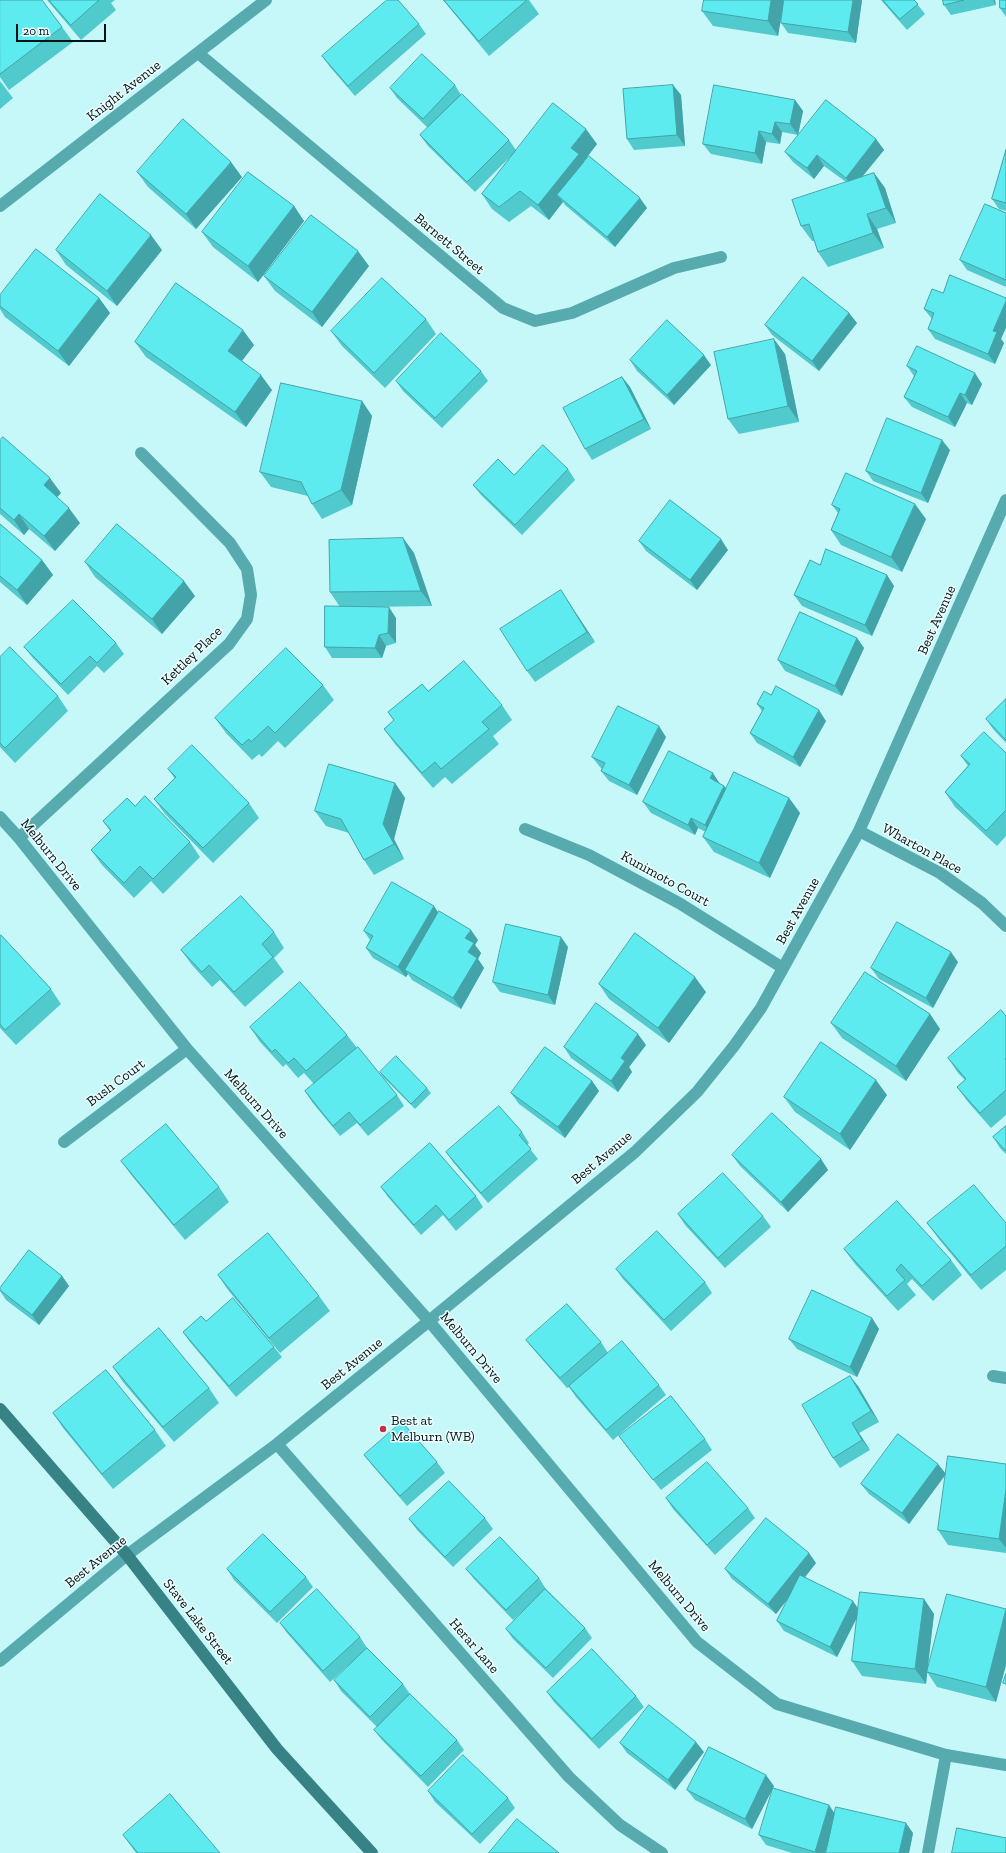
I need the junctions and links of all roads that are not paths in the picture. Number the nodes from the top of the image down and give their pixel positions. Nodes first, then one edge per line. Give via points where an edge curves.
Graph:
1 (266, 0) edge
2 (198, 53) junction
3 (0, 206) edge
4 (721, 257) dead end
5 (141, 453) dead end
6 (1006, 500) edge
7 (0, 817) edge
8 (525, 830) dead end
9 (859, 831) junction
10 (19, 838) junction
11 (1006, 926) edge
12 (783, 968) junction
13 (187, 1049) junction
14 (64, 1142) dead end
15 (429, 1321) junction
16 (993, 1376) dead end
17 (1006, 1378) edge
18 (0, 1409) edge
19 (277, 1444) junction
20 (127, 1555) junction
21 (0, 1661) edge
22 (946, 1755) junction
23 (1006, 1765) edge
24 (372, 1853) edge
25 (662, 1853) edge
26 (928, 1853) edge

1 - 2 street, Knight Avenue
2 - 3 street, Knight Avenue
2 - 4 street, Barnett Street via 503,308 535,321 572,313 674,268
5 - 10 street, Kettley Place via 230,543 247,569 251,595 247,619 229,644
6 - 9 street, Best Avenue
7 - 10 street, Melburn Drive
8 - 12 street, Kunimoto Court via 589,855 672,899
9 - 11 street, Wharton Place via 940,873 982,903
9 - 12 street, Best Avenue
10 - 13 street, Melburn Drive
12 - 15 street, Best Avenue via 761,1008 697,1092 635,1152
13 - 14 street, Bush Court
13 - 15 street, Melburn Drive
15 - 19 street, Best Avenue
15 - 22 street, Melburn Drive via 697,1642 777,1704
16 - 17 street
18 - 20 main road, Stave Lake Street
19 - 20 street, Best Avenue
19 - 25 street, Herar Lane via 569,1777 620,1825
20 - 21 street, Best Avenue
20 - 24 main road, Stave Lake Street via 278,1749
22 - 23 street, Melburn Drive
22 - 26 street

